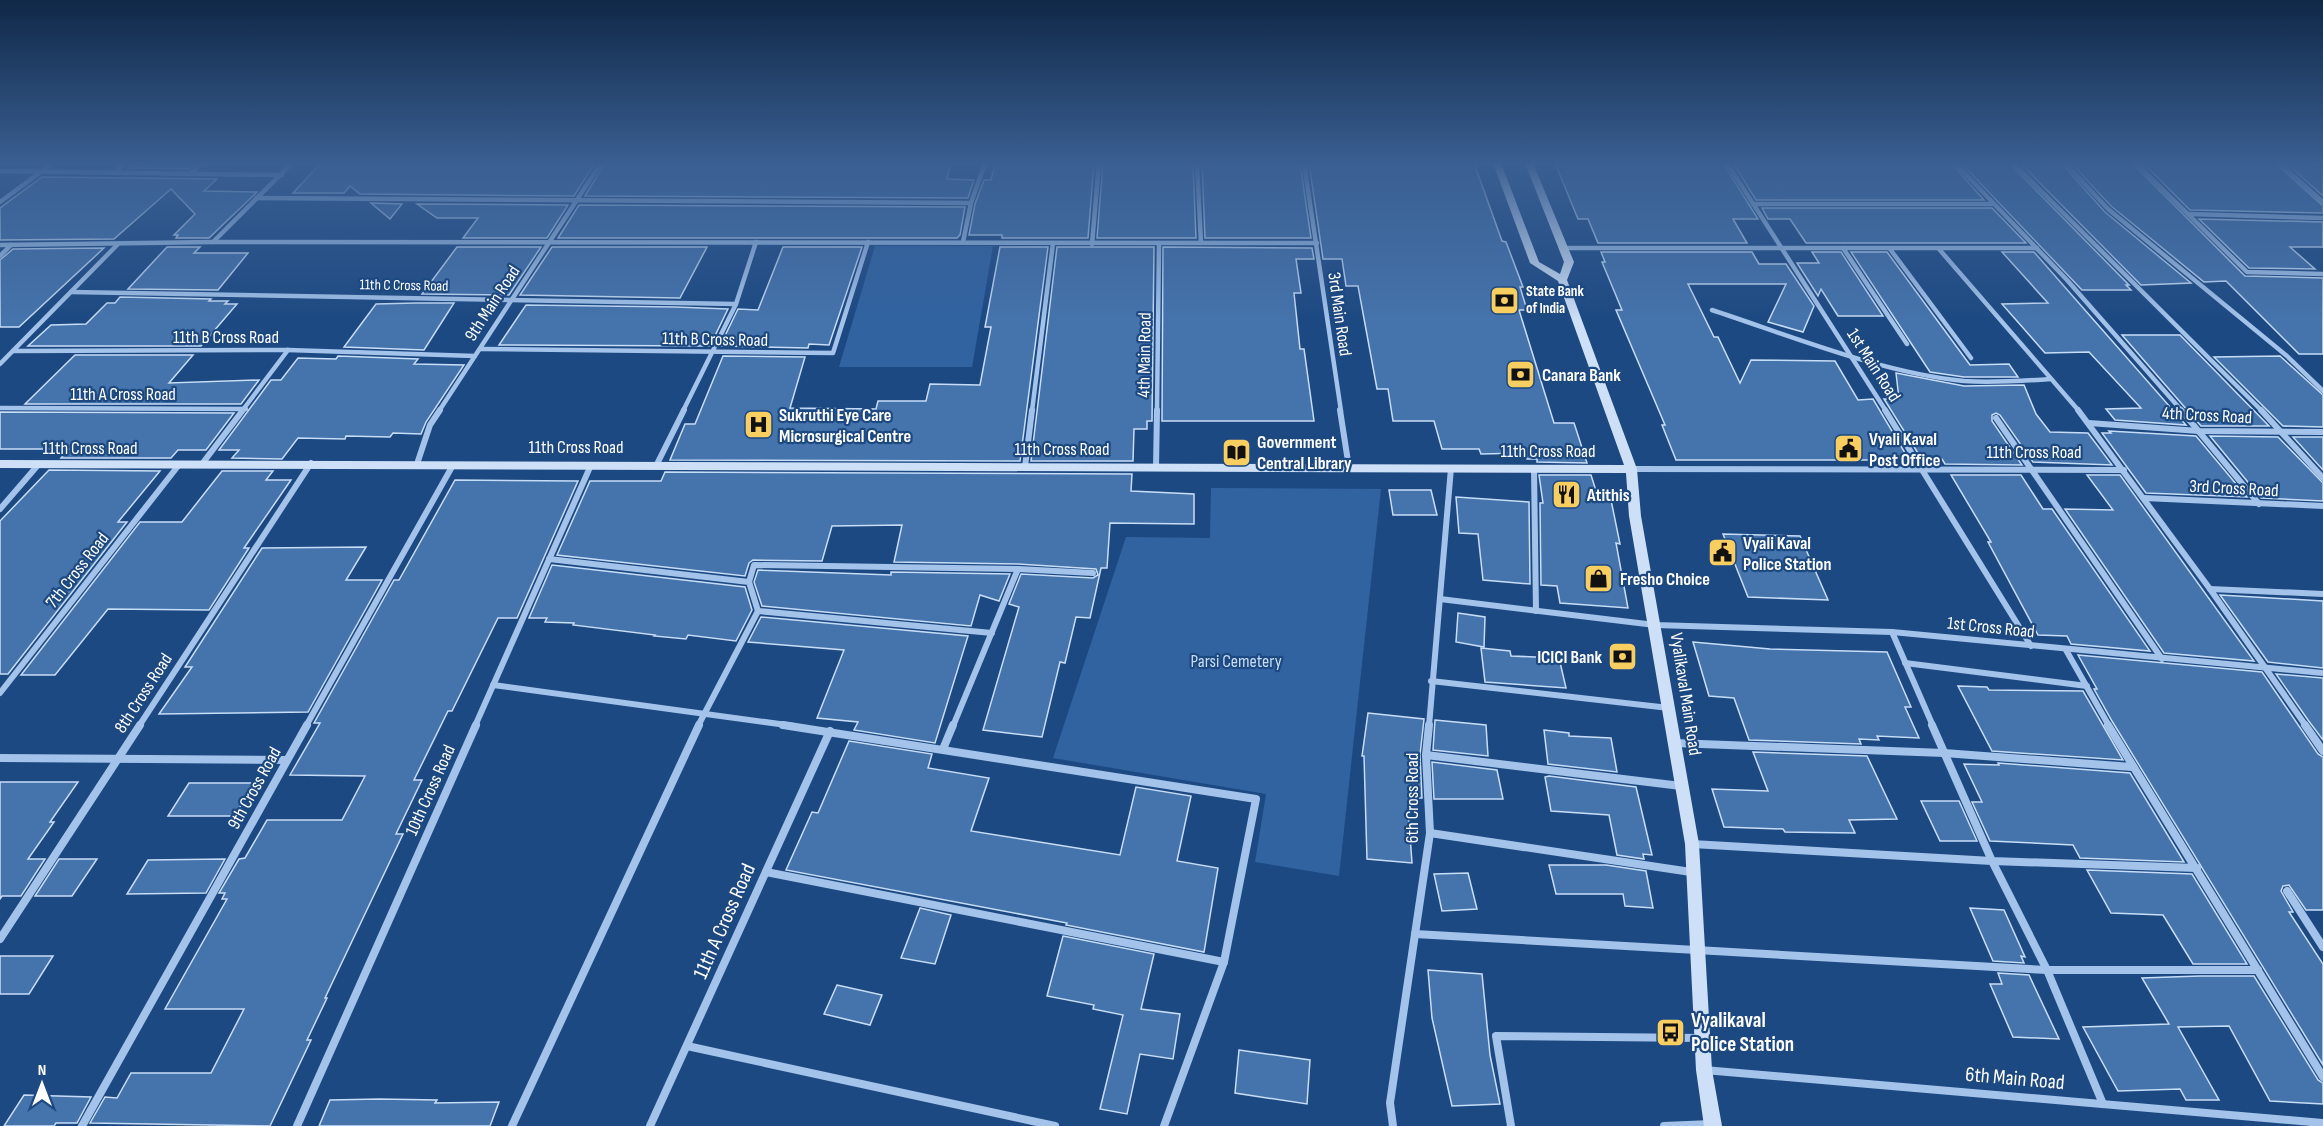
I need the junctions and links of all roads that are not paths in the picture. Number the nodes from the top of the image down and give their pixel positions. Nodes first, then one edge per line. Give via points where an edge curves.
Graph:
1 (239, 216) edge
2 (567, 216) edge
3 (968, 216) edge
4 (1094, 216) edge
5 (1200, 216) edge
6 (1313, 216) edge
7 (1517, 216) edge
8 (1550, 216) edge
9 (1760, 216) edge
10 (2004, 216) edge
11 (2066, 216) edge
12 (2116, 216) edge
13 (2190, 216) edge
14 (2240, 216) edge
15 (2323, 218) edge
16 (213, 242) junction
17 (756, 242) junction
18 (868, 242) junction
19 (963, 242) junction
20 (549, 243) junction
21 (1053, 243) junction
22 (1159, 243) junction
23 (1201, 243) junction
24 (1317, 243) junction
25 (118, 244) junction
26 (1092, 244) junction
27 (0, 245) edge
28 (11, 246) junction
29 (1780, 247) junction
30 (1563, 248) junction
31 (1843, 248) junction
32 (2037, 248) junction
33 (1890, 249) junction
34 (1939, 249) junction
35 (0, 256) edge
36 (2322, 275) edge
37 (1562, 280) junction
38 (71, 292) junction
39 (512, 299) junction
40 (736, 304) junction
41 (1712, 310) dead end
42 (1907, 344) dead end
43 (480, 349) junction
44 (288, 350) junction
45 (13, 351) junction
46 (712, 353) junction
47 (1850, 355) junction
48 (475, 356) junction
49 (1971, 358) dead end
50 (0, 364) edge
51 (2051, 379) junction
52 (2323, 391) edge
53 (0, 408) edge
54 (246, 409) junction
55 (1996, 418) dead end
56 (2089, 423) junction
57 (2199, 430) junction
58 (2323, 432) edge
59 (2283, 433) junction
60 (311, 463) junction
61 (0, 464) edge
62 (202, 464) junction
63 (417, 464) junction
64 (38, 465) junction
65 (453, 465) junction
66 (591, 465) junction
67 (178, 466) junction
68 (656, 466) junction
69 (1025, 467) junction
70 (1156, 467) junction
71 (1349, 468) junction
72 (1451, 468) junction
73 (1534, 468) junction
74 (1631, 469) junction
75 (1924, 470) junction
76 (2124, 470) junction
77 (2032, 471) junction
78 (2323, 478) edge
79 (2144, 498) junction
80 (2259, 504) junction
81 (2323, 506) edge
82 (0, 509) edge
83 (549, 559) junction
84 (1018, 569) junction
85 (1093, 573) dead end
86 (749, 582) junction
87 (2210, 590) junction
88 (2323, 594) edge
89 (1440, 599) junction
90 (758, 611) junction
91 (1536, 611) junction
92 (1655, 625) junction
93 (1892, 632) junction
94 (992, 633) junction
95 (2031, 646) junction
96 (2066, 650) junction
97 (2162, 659) junction
98 (1905, 663) junction
99 (2265, 669) junction
100 (2323, 673) edge
101 (1431, 681) junction
102 (493, 685) junction
103 (2087, 686) junction
104 (0, 693) edge
105 (1669, 708) junction
106 (704, 714) junction
107 (830, 731) junction
108 (1673, 743) junction
109 (943, 749) junction
110 (2323, 751) edge
111 (1944, 753) junction
112 (1426, 755) junction
113 (0, 758) edge
114 (118, 758) junction
115 (287, 760) junction
116 (2132, 767) junction
117 (1682, 786) junction
118 (1430, 833) junction
119 (1692, 843) junction
120 (1992, 861) junction
121 (2198, 868) junction
122 (766, 872) junction
123 (1691, 872) junction
124 (2287, 891) dead end
125 (1415, 934) junction
126 (0, 939) edge
127 (2323, 947) edge
128 (1699, 951) junction
129 (1224, 962) junction
130 (2047, 970) junction
131 (2258, 970) junction
132 (1702, 1038) junction
133 (687, 1046) junction
134 (1704, 1070) junction
135 (2323, 1077) edge
136 (2103, 1104) junction
137 (2323, 1123) edge
138 (1713, 1125) edge
139 (82, 1126) edge
140 (297, 1126) edge
141 (512, 1126) edge
142 (650, 1126) edge
143 (1055, 1126) edge
144 (1164, 1126) edge
145 (1393, 1126) edge
146 (1511, 1126) edge
147 (1664, 1126) edge

1 - 16 street
2 - 20 street, 9th Main Road
3 - 19 street
4 - 26 street
5 - 23 street
6 - 24 street, 3rd Main Road
7 - 37 street via 1535,263
8 - 30 street, Vyalikaval Main Road
9 - 29 street, 1st Main Road
10 - 32 street
11 - 59 street
12 - 52 street via 2287,356
13 - 36 street via 2247,272
14 - 15 street
16 - 20 street
16 - 25 street
17 - 18 street
17 - 20 street
17 - 40 street
18 - 19 street
18 - 46 street, 11th B Cross Road via 833,354
19 - 21 street
20 - 39 street, 9th Main Road
21 - 26 street
21 - 69 street
22 - 23 street
22 - 26 street
22 - 70 street, 4th Main Road
23 - 24 street
24 - 71 street, 3rd Main Road
25 - 28 street
25 - 38 street
27 - 28 street
28 - 35 street
29 - 30 street
29 - 31 street
29 - 47 street, 1st Main Road
30 - 37 street, Vyalikaval Main Road via 1569,262
31 - 33 street
31 - 42 street
32 - 34 street
32 - 57 street
33 - 34 street
33 - 49 street
34 - 51 street
37 - 74 street, Vyalikaval Main Road
38 - 39 street, 11th C Cross Road
38 - 45 street
39 - 40 street, 11th C Cross Road
39 - 43 street, 9th Main Road
40 - 46 street
41 - 47 street
43 - 46 street, 11th B Cross Road
43 - 48 street, 9th Main Road
44 - 45 street, 11th B Cross Road
44 - 48 street, 11th B Cross Road
44 - 54 street
45 - 50 street
46 - 68 street
47 - 51 street via 1951,379
47 - 75 street, 1st Main Road
48 - 63 street, 9th Main Road via 430,425
51 - 56 street
53 - 54 street, 11th A Cross Road
54 - 62 street
55 - 77 street
56 - 57 street, 4th Cross Road
56 - 76 street
57 - 59 street, 4th Cross Road
57 - 80 street
58 - 59 street, 4th Cross Road
59 - 78 street
60 - 62 street, 11th Cross Road
60 - 63 street, 11th Cross Road
60 - 114 street, 8th Cross Road
61 - 64 street, 11th Cross Road
62 - 67 street, 11th Cross Road
63 - 65 street, 11th Cross Road
64 - 67 street, 11th Cross Road
64 - 82 street
65 - 66 street, 11th Cross Road
65 - 115 street, 9th Cross Road
66 - 68 street, 11th Cross Road
66 - 83 street, 10th Cross Road
67 - 104 street, 7th Cross Road
68 - 69 street, 11th Cross Road
69 - 70 street, 11th Cross Road
70 - 71 street, 11th Cross Road
71 - 72 street, 11th Cross Road
72 - 73 street, 11th Cross Road
72 - 89 street, 6th Cross Road
73 - 74 street, 11th Cross Road
73 - 91 street
74 - 75 street, 11th Cross Road
74 - 92 street, Vyalikaval Main Road via 1635,516
75 - 77 street, 11th Cross Road
75 - 95 street, 1st Main Road
76 - 77 street, 11th Cross Road
76 - 79 street
77 - 97 street
79 - 80 street, 3rd Cross Road
79 - 87 street
80 - 81 street, 3rd Cross Road
83 - 86 street
83 - 102 street, 10th Cross Road
84 - 85 street
84 - 86 street via 754,565
84 - 94 street
86 - 90 street
87 - 88 street
87 - 99 street
89 - 91 street, 1st Cross Road
89 - 101 street, 6th Cross Road
90 - 94 street
90 - 106 street
91 - 92 street, 1st Cross Road
92 - 93 street, 1st Cross Road
92 - 105 street, Vyalikaval Main Road
93 - 95 street, 1st Cross Road
93 - 98 street
94 - 109 street
95 - 96 street, 1st Cross Road
96 - 97 street, 1st Cross Road
96 - 103 street
97 - 99 street, 1st Cross Road
98 - 103 street
98 - 111 street
99 - 100 street, 1st Cross Road
99 - 110 street
101 - 105 street
101 - 112 street, 6th Cross Road
102 - 106 street
102 - 140 street, 10th Cross Road
103 - 116 street
105 - 108 street, Vyalikaval Main Road
106 - 107 street
106 - 141 street
107 - 109 street
107 - 122 street, 11th A Cross Road
108 - 111 street
108 - 117 street, Vyalikaval Main Road
109 - 129 street via 1256,799
111 - 116 street
111 - 120 street
112 - 117 street
112 - 118 street, 6th Cross Road
113 - 114 street
114 - 115 street
114 - 126 street, 8th Cross Road
115 - 139 street, 9th Cross Road
116 - 121 street
117 - 119 street, Vyalikaval Main Road
118 - 123 street
118 - 125 street, 6th Cross Road
119 - 120 street
119 - 123 street, Vyalikaval Main Road
120 - 121 street
120 - 130 street
121 - 131 street
122 - 129 street
122 - 133 street, 11th A Cross Road
123 - 128 street, Vyalikaval Main Road
124 - 127 street
125 - 128 street
125 - 145 street, 6th Cross Road via 1390,1103
128 - 130 street
128 - 132 street, Vyalikaval Main Road
129 - 144 street
130 - 131 street
130 - 136 street
131 - 135 street
132 - 134 street, Vyalikaval Main Road
132 - 146 street via 1496,1036
133 - 142 street, 11th A Cross Road
133 - 143 street
134 - 136 street, 6th Main Road
134 - 138 street, Vyalikaval Main Road
136 - 137 street, 6th Main Road
138 - 147 street

